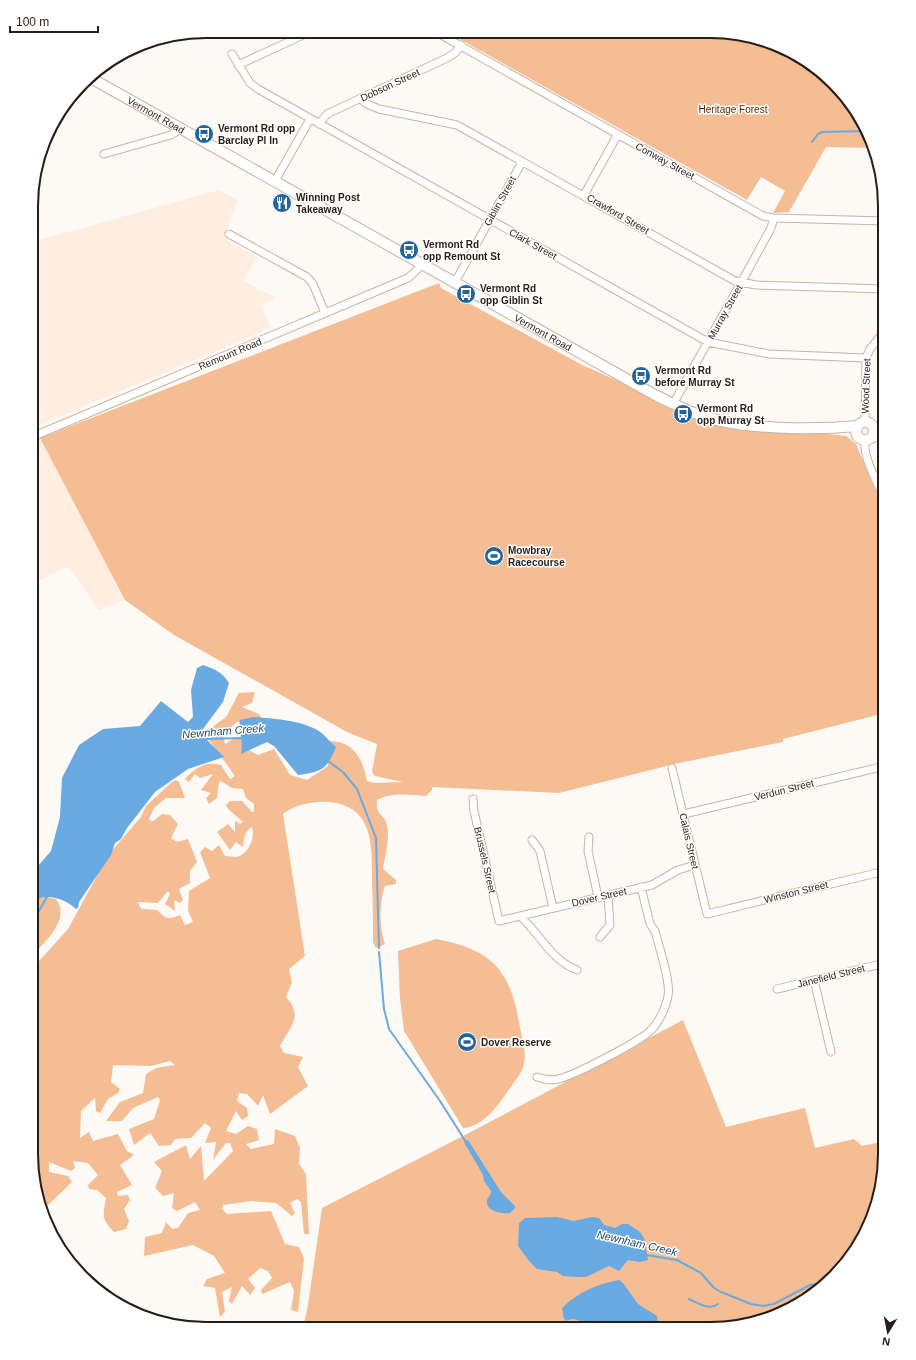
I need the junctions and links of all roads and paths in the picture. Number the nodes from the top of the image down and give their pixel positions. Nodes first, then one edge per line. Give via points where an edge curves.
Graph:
1 (297, 38) edge
2 (448, 38) edge
3 (461, 45) junction
4 (232, 54) dead end
5 (238, 65) junction
6 (95, 80) edge
7 (360, 98) junction
8 (310, 119) junction
9 (319, 124) junction
10 (181, 128) junction
11 (618, 134) junction
12 (104, 154) dead end
13 (522, 162) junction
14 (275, 181) junction
15 (584, 195) junction
16 (774, 218) junction
17 (490, 220) junction
18 (878, 222) edge
19 (229, 234) dead end
20 (423, 264) junction
21 (455, 282) junction
22 (741, 283) junction
23 (878, 289) edge
24 (325, 313) junction
25 (878, 339) edge
26 (708, 342) junction
27 (866, 358) junction
28 (673, 404) junction
29 (878, 430) edge
30 (865, 431) junction
31 (878, 432) edge
32 (38, 434) edge
33 (878, 484) edge
34 (672, 768) dead end
35 (878, 768) edge
36 (473, 799) dead end
37 (684, 814) junction
38 (589, 837) dead end
39 (532, 840) dead end
40 (695, 865) junction
41 (878, 872) edge
42 (641, 888) junction
43 (608, 895) junction
44 (598, 897) junction
45 (554, 908) junction
46 (707, 914) joint
47 (520, 916) junction
48 (499, 921) joint
49 (600, 937) dead end
50 (878, 965) edge
51 (577, 970) dead end
52 (814, 980) junction
53 (777, 989) dead end
54 (831, 1052) dead end
55 (537, 1077) dead end

1 - 5 street
2 - 3 street, Conway Street
3 - 7 street, Dobson Street via 447,58
3 - 11 street, Conway Street
4 - 5 street, Clark Street
5 - 8 street, Clark Street via 253,86
6 - 10 street, Vermont Road
7 - 9 street, Dobson Street via 327,114
7 - 13 street, Crawford Street via 379,109 457,125
8 - 9 street, Clark Street
8 - 14 street
9 - 17 street, Clark Street
10 - 12 street via 171,135
10 - 14 street, Vermont Road
11 - 15 street
11 - 16 street, Conway Street via 759,214
13 - 15 street, Crawford Street
13 - 17 street, Giblin Street
14 - 20 street, Vermont Road
15 - 22 street, Crawford Street
16 - 18 street, Conway Street
16 - 22 street, Murray Street
17 - 21 street, Giblin Street
17 - 26 street, Clark Street
19 - 24 street via 307,277
20 - 21 street, Vermont Road
20 - 24 street, Remount Road via 408,278
21 - 28 street, Vermont Road
22 - 23 street, Crawford Street
22 - 26 street, Murray Street
24 - 32 street, Remount Road
25 - 27 street, Wood Street
26 - 27 street, Clark Street via 769,354
26 - 28 street, Murray Street
27 - 30 street, Wood Street
28 - 30 street, Vermont Road via 700,416 730,423
29 - 30 street, Vermont Road
30 - 31 street, Vermont Road
30 - 33 street, Wood Street via 864,446
34 - 37 street, Calais Street
35 - 37 street, Verdun Street
36 - 48 street, Brussels Street
37 - 40 street, Calais Street
38 - 44 street via 588,851
39 - 45 street via 540,851
40 - 42 street, Dover Street via 678,870 652,885
40 - 46 street, Calais Street
41 - 46 street, Winston Street
42 - 43 street, Dover Street
42 - 55 street via 650,924 656,931 669,989 666,1003 655,1025 644,1036 579,1071 558,1079
43 - 44 street, Dover Street
43 - 49 street via 610,925
44 - 45 street, Dover Street
45 - 47 street, Dover Street
47 - 48 street, Dover Street
47 - 51 street via 556,958
50 - 52 street, Janefield Street
52 - 53 street, Janefield Street
52 - 54 street

